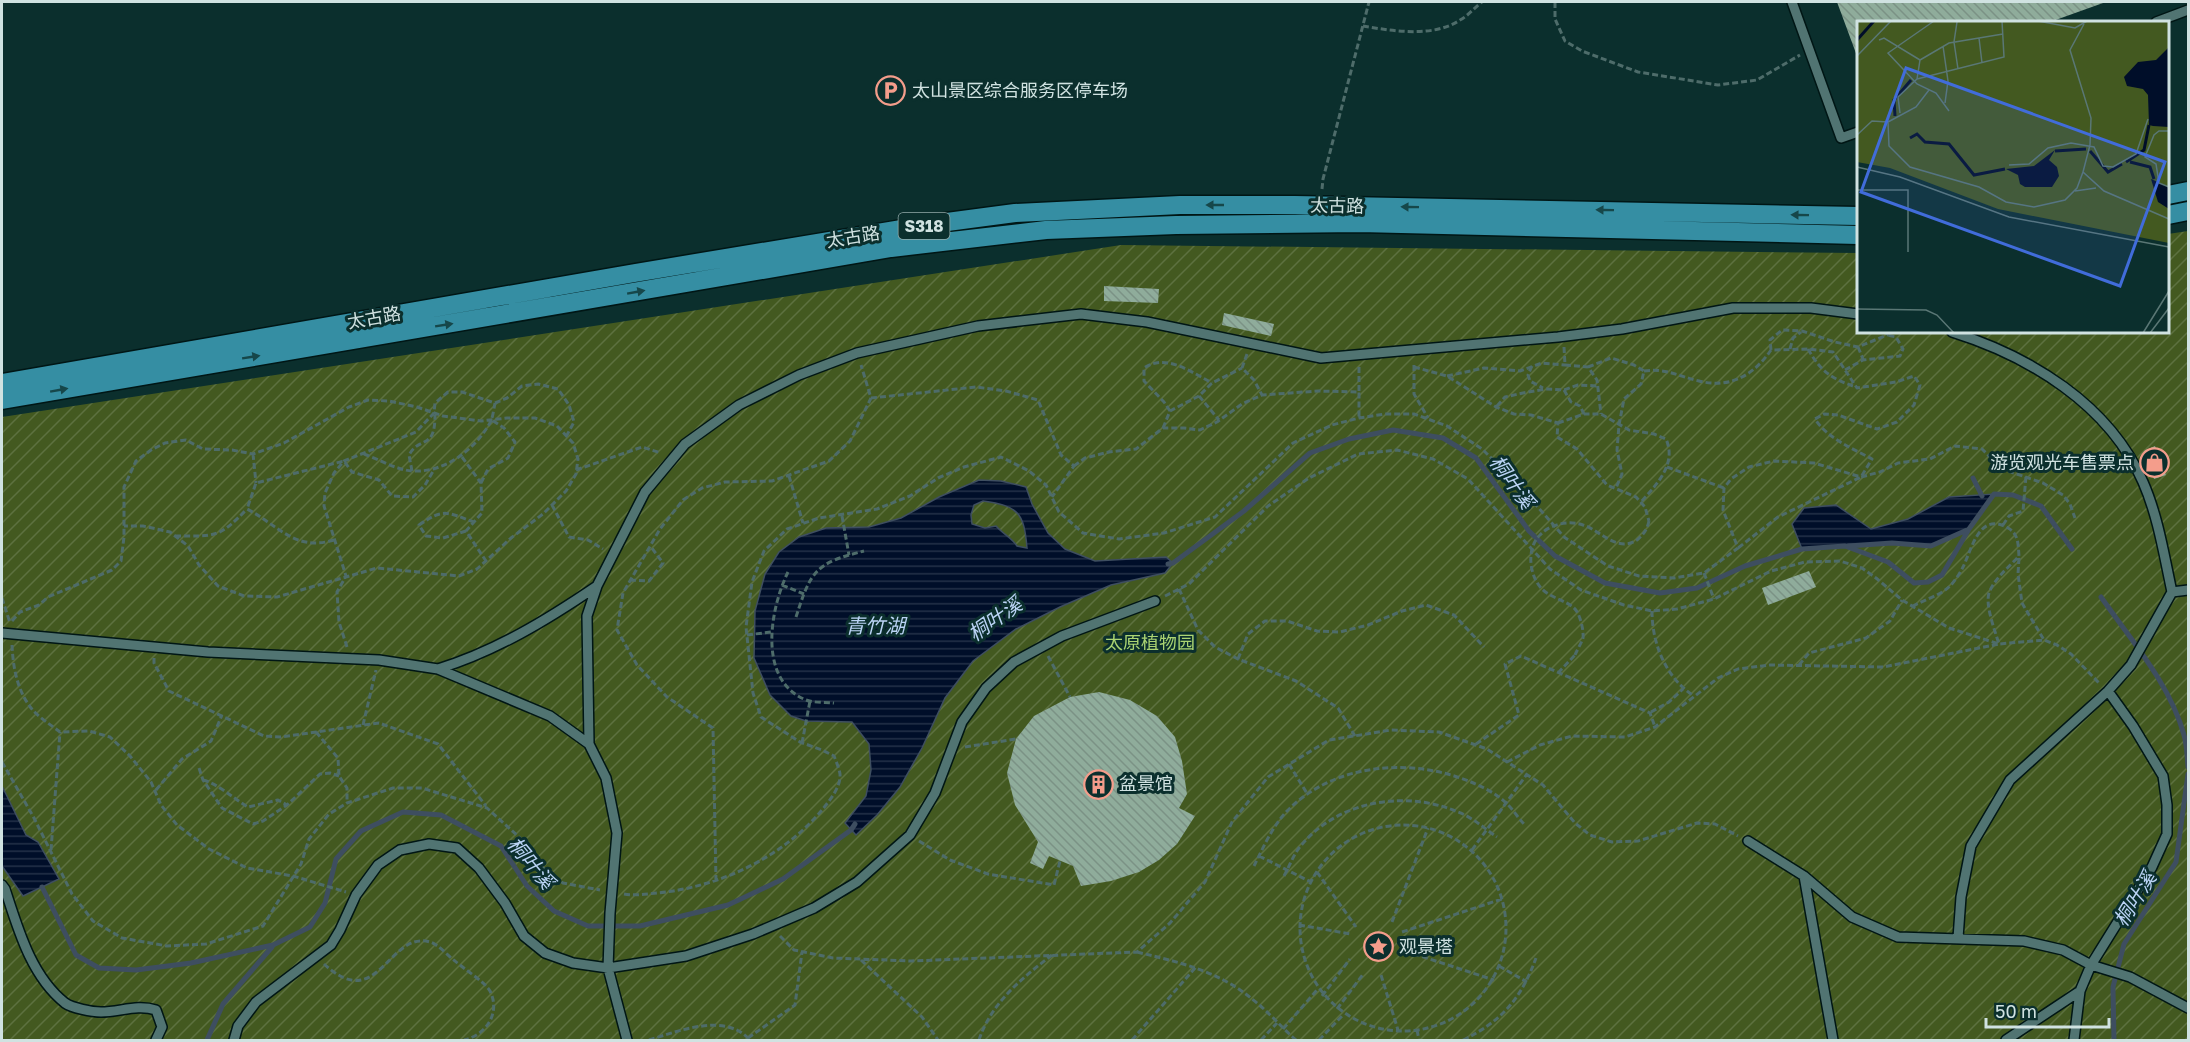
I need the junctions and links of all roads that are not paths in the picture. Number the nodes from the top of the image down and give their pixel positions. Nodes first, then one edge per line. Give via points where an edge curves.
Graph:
1 (1792, 2) edge
2 (2188, 10) edge
3 (2159, 21) edge
4 (1857, 132) edge
5 (2188, 191) edge
6 (2169, 195) edge
7 (2188, 211) edge
8 (2169, 215) edge
9 (1857, 216) edge
10 (1857, 235) edge
11 (1857, 314) edge
12 (1955, 333) edge
13 (2, 383) edge
14 (2, 400) edge
15 (597, 586) junction
16 (2188, 590) edge
17 (2172, 592) junction
18 (1155, 601) road end
19 (6, 634) edge
20 (438, 669) junction
21 (2108, 692) junction
22 (589, 744) junction
23 (1748, 841) road end
24 (1804, 876) junction
25 (2, 885) edge
26 (1958, 938) junction
27 (2091, 965) junction
28 (608, 968) junction
29 (2080, 991) junction
30 (2188, 1008) edge
31 (156, 1041) edge
32 (234, 1041) edge
33 (627, 1041) edge
34 (1833, 1041) edge
35 (2006, 1041) edge
36 (2074, 1041) edge

1 - 4 lane via 1841,138
2 - 3 lane
5 - 6 main road
7 - 8 main road
9 -> 13 main road, 太古路 / S318 via 1180,205 1015,213
14 -> 10 main road, 太古路 / S318 via 891,248 1011,233 1108,226 1359,223
11 - 15 lane via 1811,308 1732,308 1622,329 1321,358 1147,322 1081,314 978,326 857,353 739,405 685,444 645,492
12 - 17 lane via 2019,358 2074,393 2101,419 2129,455 2143,482 2154,511
15 - 20 lane via 552,617 472,658
15 - 22 lane via 587,616
16 - 17 lane
17 - 21 lane via 2131,664
18 - 28 lane via 1062,636 1014,662 986,688 962,722 935,793 910,835 857,882 814,908 771,927 686,956
19 - 20 lane via 208,652 379,660
20 - 22 lane via 550,716
21 - 26 lane via 2010,780 1971,846
21 - 27 lane via 2163,776 2167,834 2152,867
22 - 28 lane via 606,778 617,834
23 - 24 lane
24 - 26 lane via 1852,916 1898,938
24 - 34 lane
25 - 31 lane via 18,931 42,979 67,1005 100,1012 146,1006 156,1010 162,1027
26 - 27 lane via 2024,941 2063,950
27 - 29 lane
27 - 30 lane via 2130,977
28 - 32 lane via 573,963 545,952 524,936 479,868 457,848 429,844 400,850 378,865 356,896 331,945 256,1002 238,1026
28 - 33 lane
29 - 35 lane
29 - 36 lane

